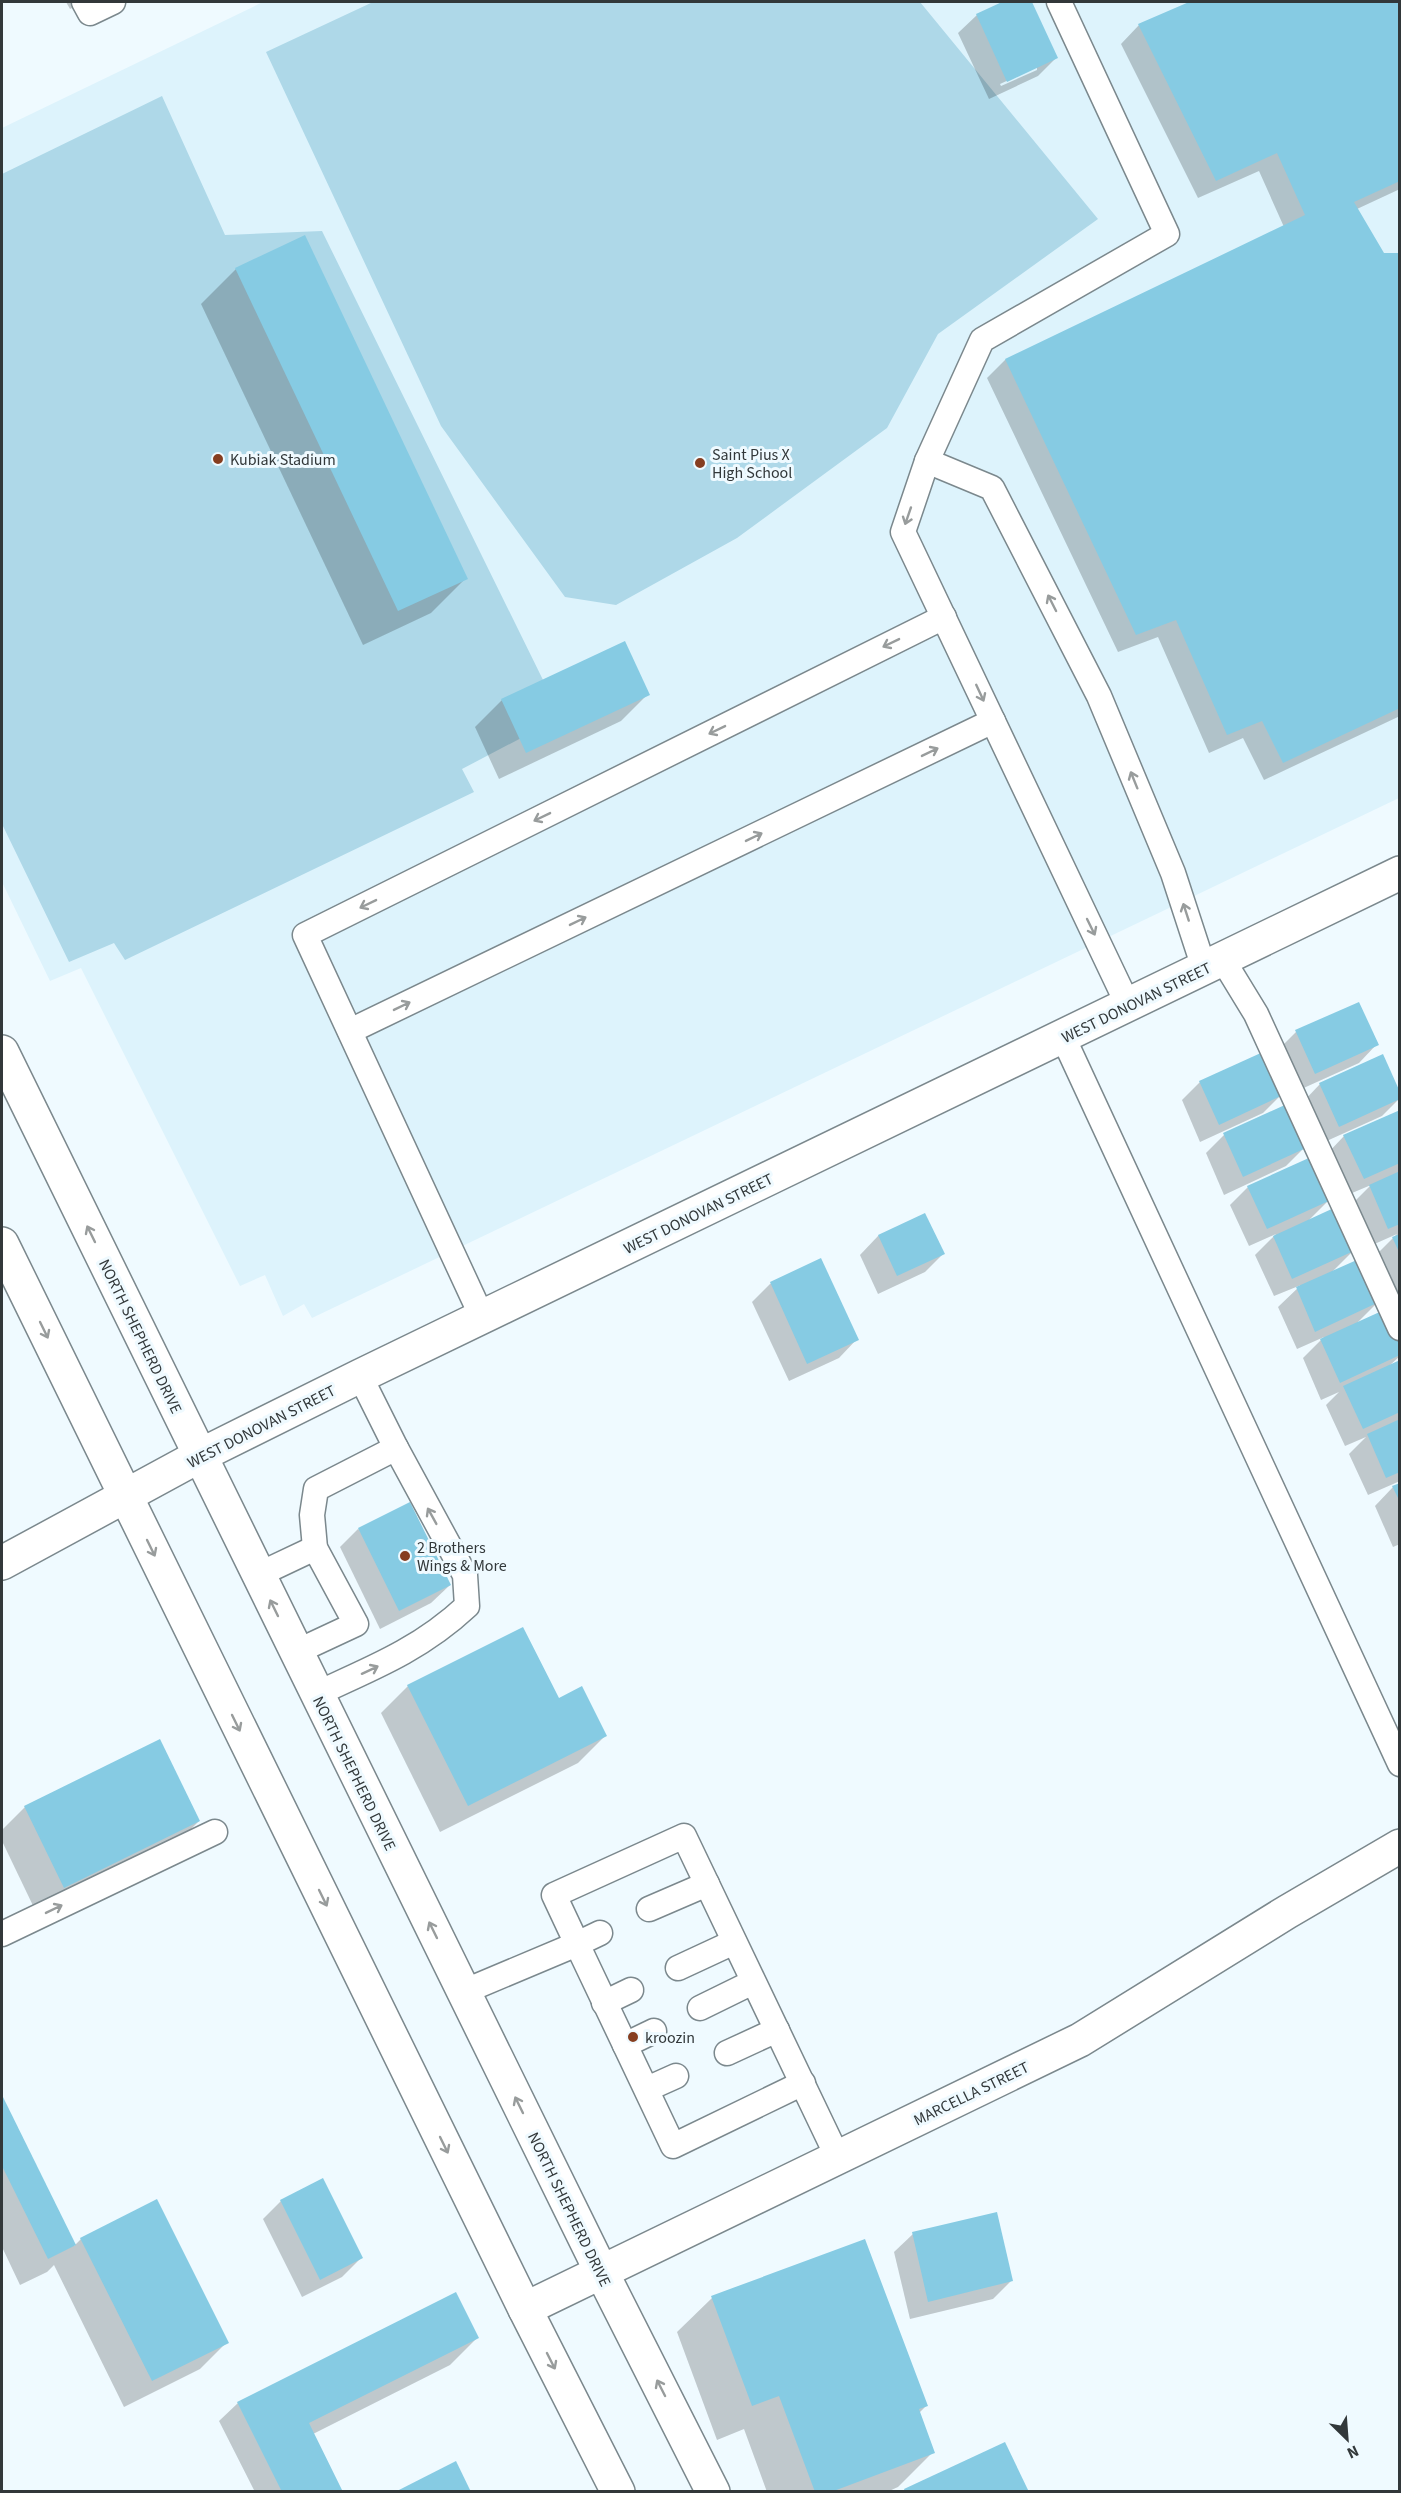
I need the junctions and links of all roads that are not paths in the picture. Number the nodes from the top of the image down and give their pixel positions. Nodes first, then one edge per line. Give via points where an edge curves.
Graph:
1 (84, 2) edge
2 (113, 2) edge
3 (1059, 2) edge
4 (927, 461) junction
5 (944, 616) junction
6 (993, 721) junction
7 (1400, 873) edge
8 (1213, 964) junction
9 (1128, 1005) junction
10 (350, 1031) junction
11 (1062, 1037) junction
12 (2, 1052) edge
13 (2, 1244) edge
14 (483, 1317) junction
15 (1400, 1328) edge
16 (360, 1376) junction
17 (396, 1448) junction
18 (200, 1456) junction
19 (125, 1495) junction
20 (315, 1548) junction
21 (2, 1563) edge
22 (258, 1575) junction
23 (296, 1652) junction
24 (316, 1694) junction
25 (1400, 1764) edge
26 (215, 1832) dead end
27 (1400, 1846) edge
28 (708, 1884) junction
29 (649, 1910) dead end
30 (600, 1933) dead end
31 (2, 1934) edge
32 (734, 1941) junction
33 (578, 1944) junction
34 (678, 1968) dead end
35 (753, 1982) junction
36 (631, 1990) dead end
37 (463, 1992) junction
38 (604, 2003) junction
39 (700, 2008) dead end
40 (777, 2030) junction
41 (654, 2031) dead end
42 (625, 2045) junction
43 (727, 2053) dead end
44 (676, 2076) dead end
45 (803, 2083) junction
46 (647, 2089) junction
47 (838, 2158) junction
48 (601, 2271) junction
49 (525, 2308) junction
50 (618, 2492) edge
51 (713, 2492) edge

1 - 2 lane via 90,13
3 - 4 lane via 1167,234 982,340
4 -> 5 lane via 903,532
8 -> 4 lane via 1099,696 992,488
5 -> 6 lane
5 -> 10 lane via 305,935
6 -> 9 lane
10 -> 6 lane
7 - 8 main road, WEST DONOVAN STREET
8 - 9 main road, WEST DONOVAN STREET
8 - 15 lane via 1260,1024
9 - 11 main road, WEST DONOVAN STREET
10 - 14 lane
11 - 14 main road, WEST DONOVAN STREET
11 - 25 lane
18 -> 12 main road, NORTH SHEPHERD DRIVE
13 -> 19 main road
14 - 16 main road, WEST DONOVAN STREET
16 - 17 lane
16 - 18 main road, WEST DONOVAN STREET
17 - 20 lane via 316,1489 312,1515
24 -> 17 lane via 399,1656 442,1629 467,1606 465,1575
18 - 19 main road, WEST DONOVAN STREET
18 - 22 main road, NORTH SHEPHERD DRIVE
19 - 21 main road, WEST DONOVAN STREET
19 -> 49 main road
20 - 22 lane
20 - 23 lane via 356,1624
23 -> 22 main road, NORTH SHEPHERD DRIVE
23 - 24 main road, NORTH SHEPHERD DRIVE
37 -> 24 main road, NORTH SHEPHERD DRIVE
31 -> 26 lane
27 - 47 main road, MARCELLA STREET via 1080,2040
28 - 29 lane
28 - 32 lane
28 - 33 lane via 684,1836 554,1895
30 - 33 lane
32 - 34 lane
32 - 35 lane
33 - 37 lane
33 - 38 lane
35 - 39 lane
35 - 40 lane
36 - 38 lane
48 -> 37 main road, NORTH SHEPHERD DRIVE
38 - 42 lane
40 - 43 lane
40 - 45 lane
41 - 42 lane
42 - 46 lane
44 - 46 lane
45 - 46 lane via 673,2146
45 - 47 lane
47 - 48 main road, MARCELLA STREET
48 - 49 main road, MARCELLA STREET
51 -> 48 main road, NORTH SHEPHERD DRIVE
49 -> 50 main road

